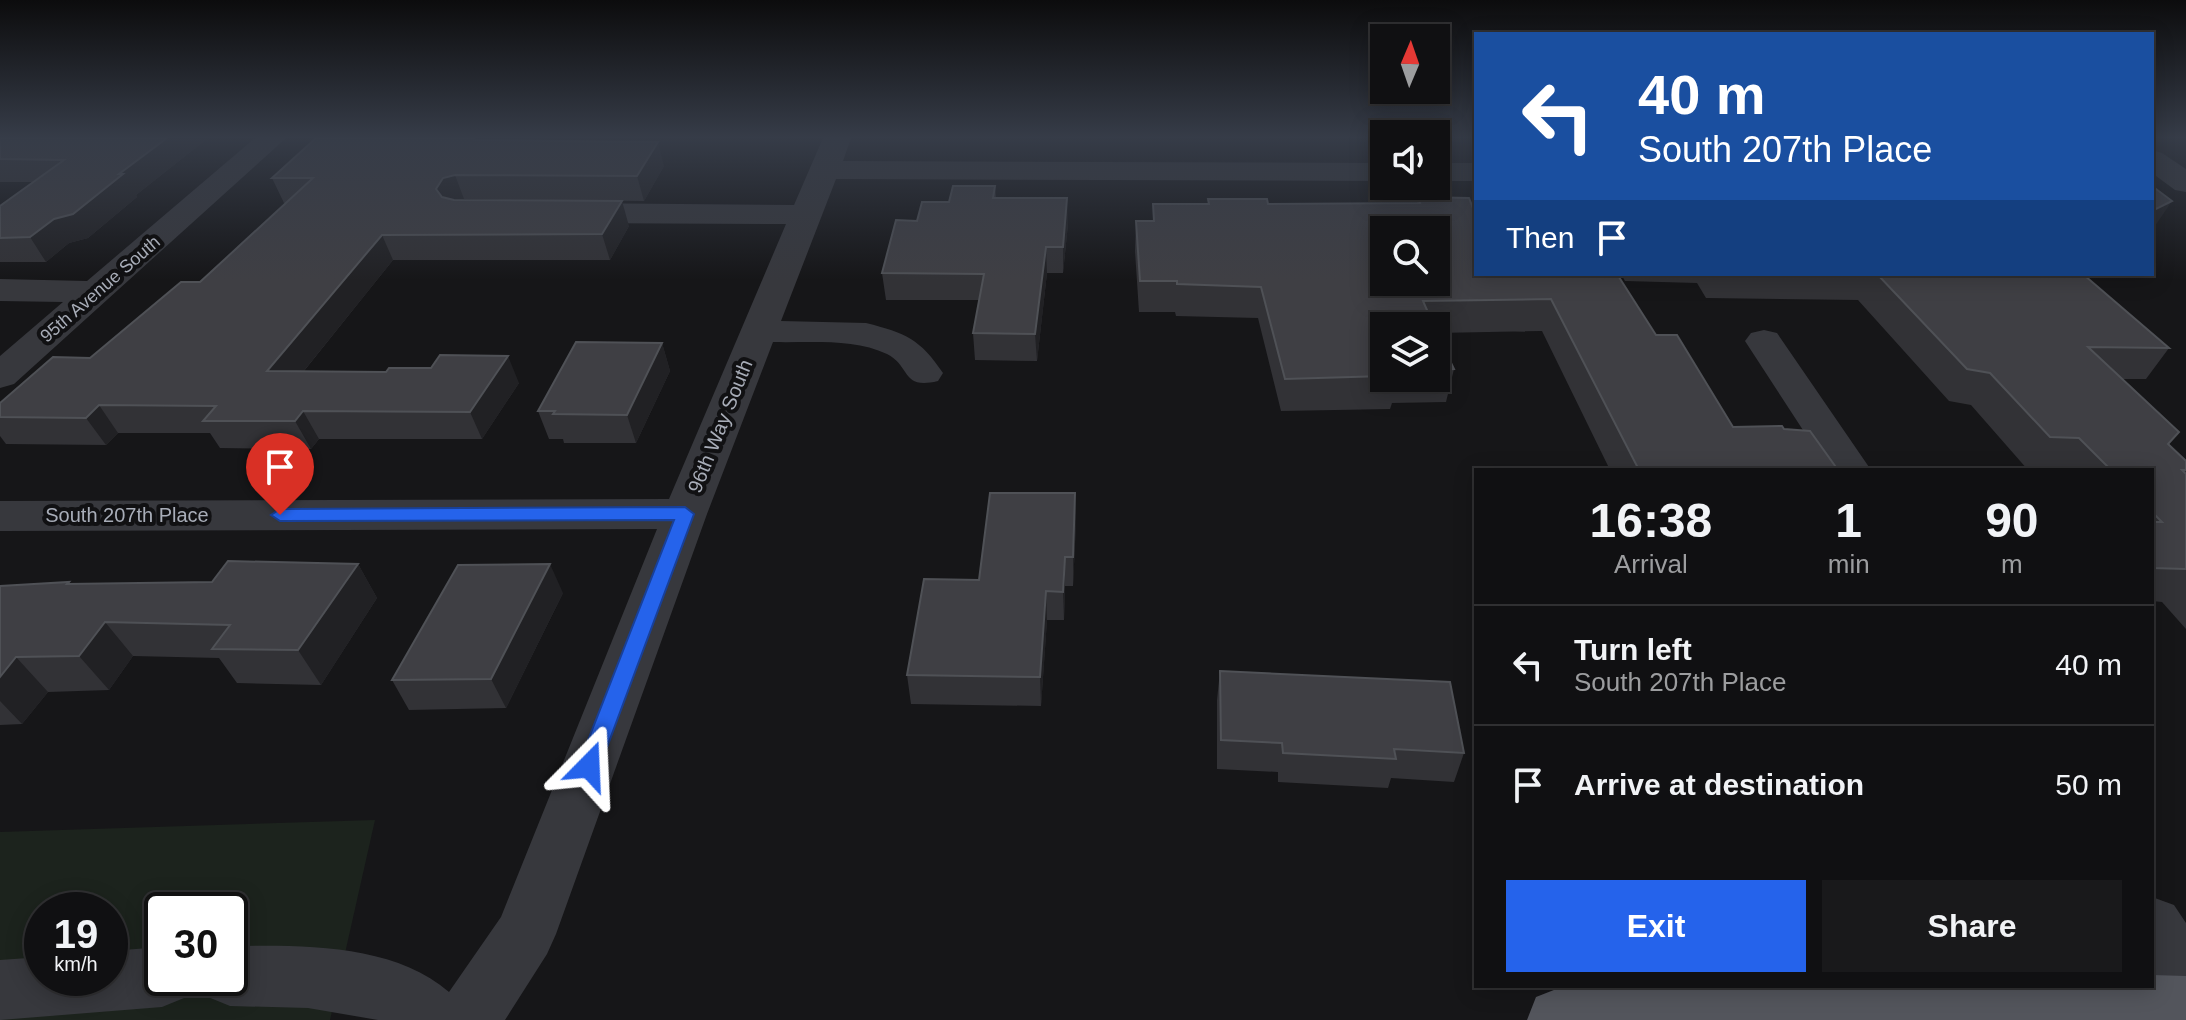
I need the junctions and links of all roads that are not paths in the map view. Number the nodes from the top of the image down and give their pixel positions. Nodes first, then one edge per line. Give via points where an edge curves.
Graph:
1 (218, 186) edge
2 (817, 186) edge
3 (542, 213) edge
4 (805, 215) junction
5 (0, 290) edge
6 (96, 292) junction
7 (758, 331) junction
8 (1764, 341) dead end
9 (924, 373) dead end
10 (0, 376) edge
11 (1849, 468) edge
12 (685, 514) junction
13 (0, 516) edge
14 (2154, 928) edge
15 (248, 977) edge
16 (2186, 977) edge
17 (144, 979) edge
18 (0, 991) edge
19 (2186, 1007) edge
20 (433, 1020) edge
21 (468, 1020) edge
22 (1559, 1020) edge

1 - 6 street, 95th Avenue South
2 - 4 street, 96th Way South
3 - 4 street
4 - 7 street, 96th Way South
5 - 6 street
6 - 10 street, 95th Avenue South
7 - 9 street via 866,334 904,348
7 - 12 street, 96th Way South
8 - 11 street
12 - 13 street, South 207th Place
12 - 21 street, 96th Way South via 525,934
14 - 16 street
15 - 20 street via 335,981 399,995
17 - 18 street
19 - 22 main road via 1654,1014

